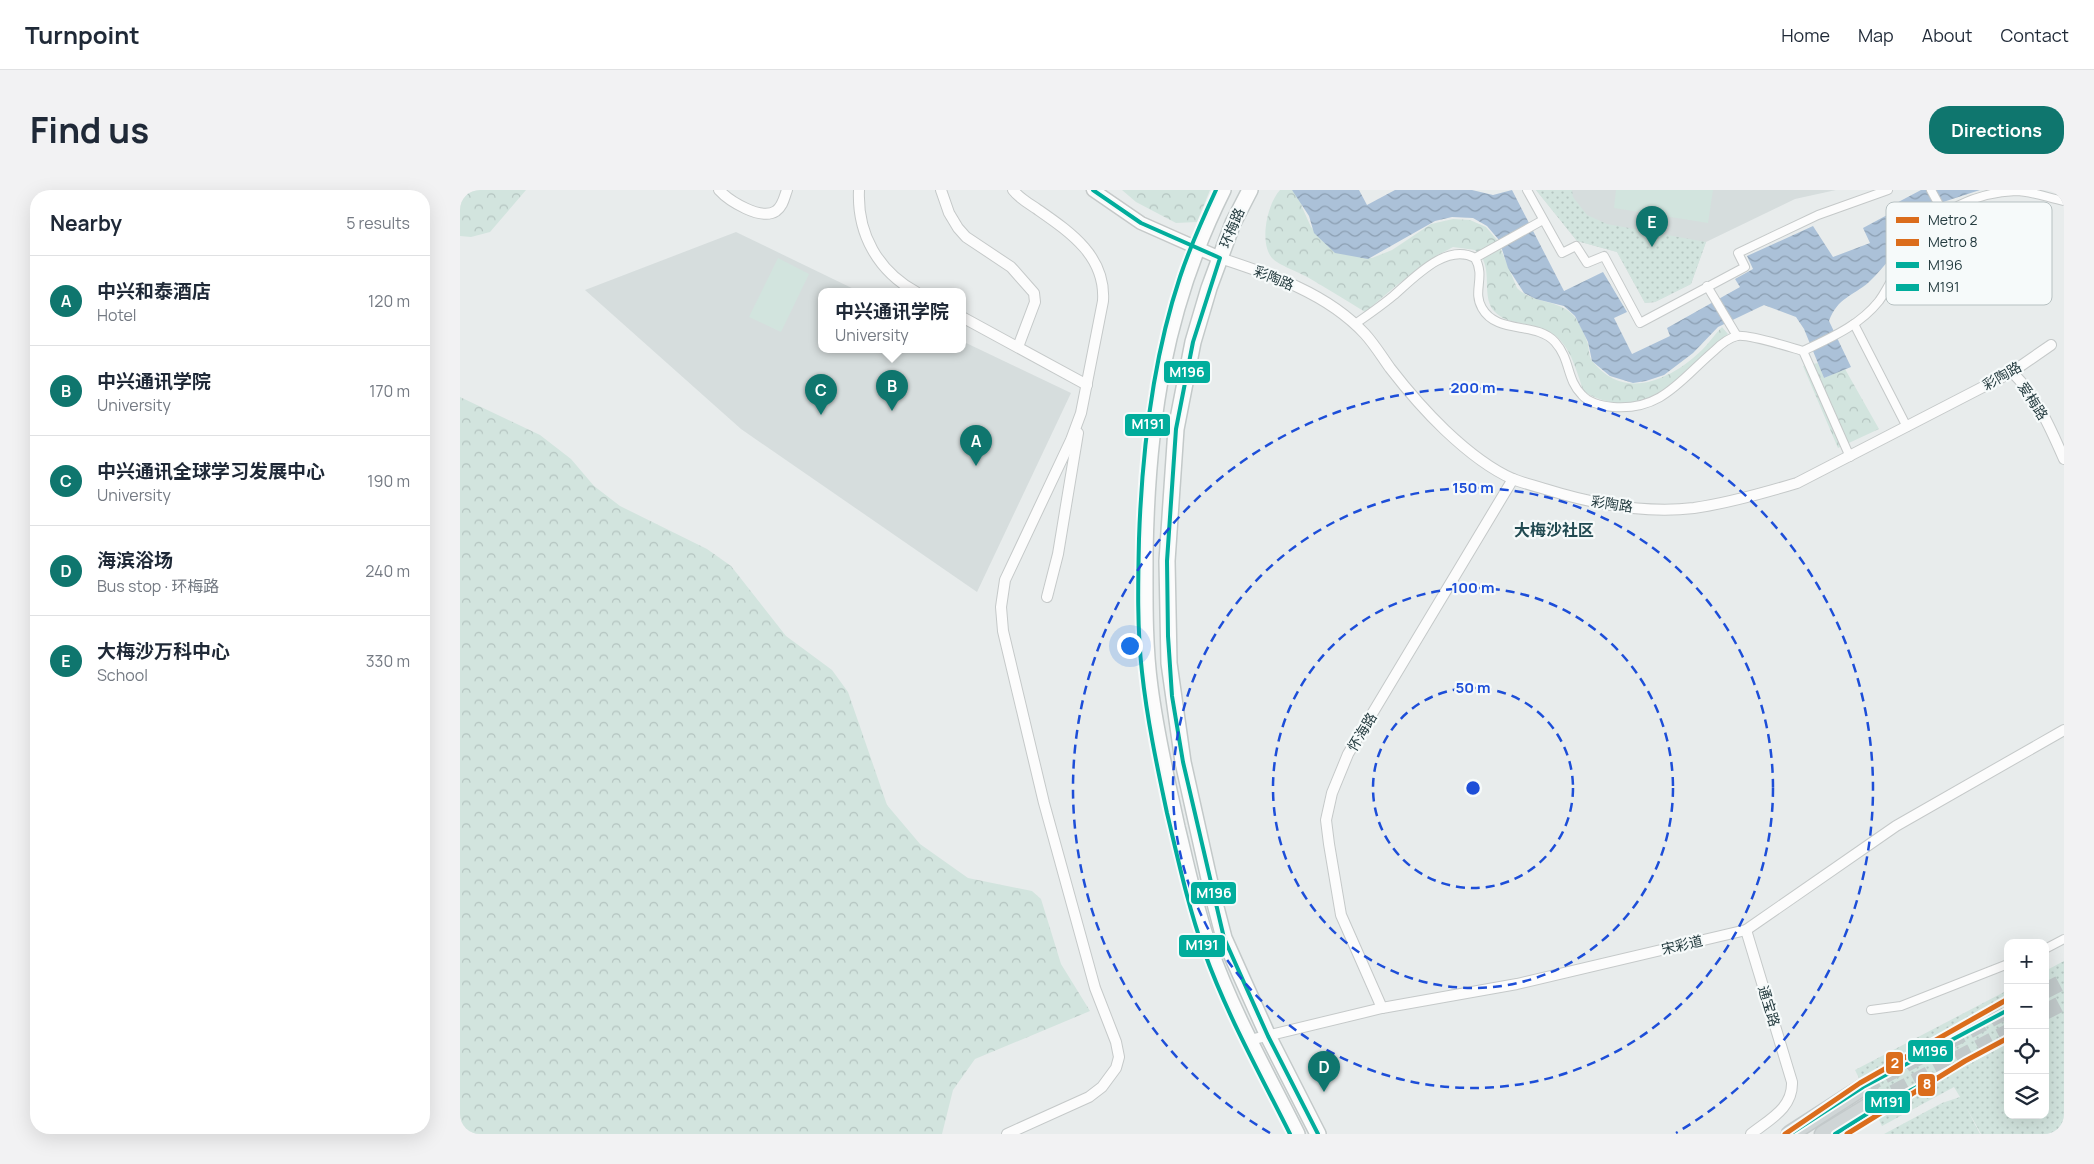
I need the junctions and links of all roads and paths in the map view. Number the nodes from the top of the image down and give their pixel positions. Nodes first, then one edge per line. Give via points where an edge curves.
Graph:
1 (719, 190) edge
2 (787, 190) edge
3 (859, 190) edge
4 (941, 190) edge
5 (1013, 190) edge
6 (1093, 190) edge
7 (1222, 190) edge
8 (1250, 190) edge
9 (1527, 190) edge
10 (1888, 190) edge
11 (1931, 190) edge
12 (2064, 201) edge
13 (1938, 202) edge
14 (1967, 202) edge
15 (1543, 220) junction
16 (1196, 248) junction
17 (1220, 258) junction
18 (1475, 258) junction
19 (1707, 286) junction
20 (910, 288) edge
21 (1886, 289) edge
22 (966, 319) edge
23 (1355, 324) junction
24 (1854, 324) junction
25 (1737, 336) junction
26 (2051, 345) dead end
27 (1018, 348) junction
28 (1803, 351) junction
29 (2012, 372) junction
30 (1087, 385) junction
31 (1081, 412) junction
32 (1907, 427) junction
33 (1850, 457) junction
34 (2064, 459) edge
35 (1512, 479) junction
36 (1048, 597) dead end
37 (2064, 730) edge
38 (1746, 930) junction
39 (2064, 939) edge
40 (2049, 947) edge
41 (2004, 966) edge
42 (1382, 1008) junction
43 (1871, 1010) dead end
44 (1268, 1036) junction
45 (1250, 1040) junction
46 (1863, 1087) tunnel mouth
47 (1872, 1104) tunnel mouth
48 (1007, 1134) edge
49 (1297, 1134) edge
50 (1318, 1134) edge
51 (1752, 1134) edge
52 (1790, 1134) edge
53 (1823, 1134) edge

1 - 2 street via 727,199 757,213 768,213 782,204
3 - 20 street via 862,227 869,245 892,276
4 - 27 street via 949,213 966,237 1011,267 1034,293 1035,302
5 - 30 street via 1073,235 1091,256 1100,274 1102,301
6 - 16 street via 1141,223
7 - 16 main road, 环梅路
8 - 17 main road, 环梅路
9 - 15 street
10 - 19 street via 1818,216 1738,253 1745,266
11 - 13 street
12 - 14 street via 2017,191
15 - 18 street
15 - 19 street via 1562,253 1576,246 1587,263 1604,256 1640,323
16 - 17 street
16 - 45 main road, 环梅路 via 1170,329 1153,419 1146,516 1147,652 1161,752 1194,898 1213,958
17 - 23 street, 彩陶路 via 1310,293 1334,306
17 - 44 main road, 环梅路 via 1193,342 1176,429 1167,561 1169,663 1183,762 1219,919 1238,972
18 - 23 street via 1468,254 1455,254 1441,259
18 - 25 street via 1481,272 1477,294 1481,308 1490,319 1503,325 1537,331 1553,340 1564,354 1572,383 1582,397 1602,406 1630,408 1656,400 1674,389 1722,344
19 - 25 street
21 - 24 street via 1879,301
22 - 27 street
23 - 35 street, 彩陶路 via 1445,430
24 - 28 street
24 - 32 street
25 - 28 street
26 - 29 street, 彩陶路
27 - 30 street
28 - 33 street
29 - 32 street, 彩陶路
29 - 34 street, 爱梅路 via 2043,412
30 - 31 street
31 - 36 street
31 - 48 street via 1005,580 1001,606 1003,631 1044,803 1095,988 1119,1057 1116,1068 1089,1097
32 - 33 street, 彩陶路
33 - 35 street, 彩陶路 via 1797,483 1734,500 1678,509 1619,507 1577,499
35 - 42 street, 怀海路 via 1348,754 1332,793 1326,820 1341,915
37 - 38 street, 宋彩道 via 1896,826
38 - 42 street, 宋彩道 via 1517,984
38 - 51 street, 通宝路 via 1792,1082 1788,1104
39 - 40 street
41 - 43 street via 1901,1006
42 - 44 street, 宋彩道
44 - 45 street, 宋彩道
44 - 50 main road, 环梅路
45 - 49 main road, 环梅路
46 - 52 main road
47 - 53 main road

